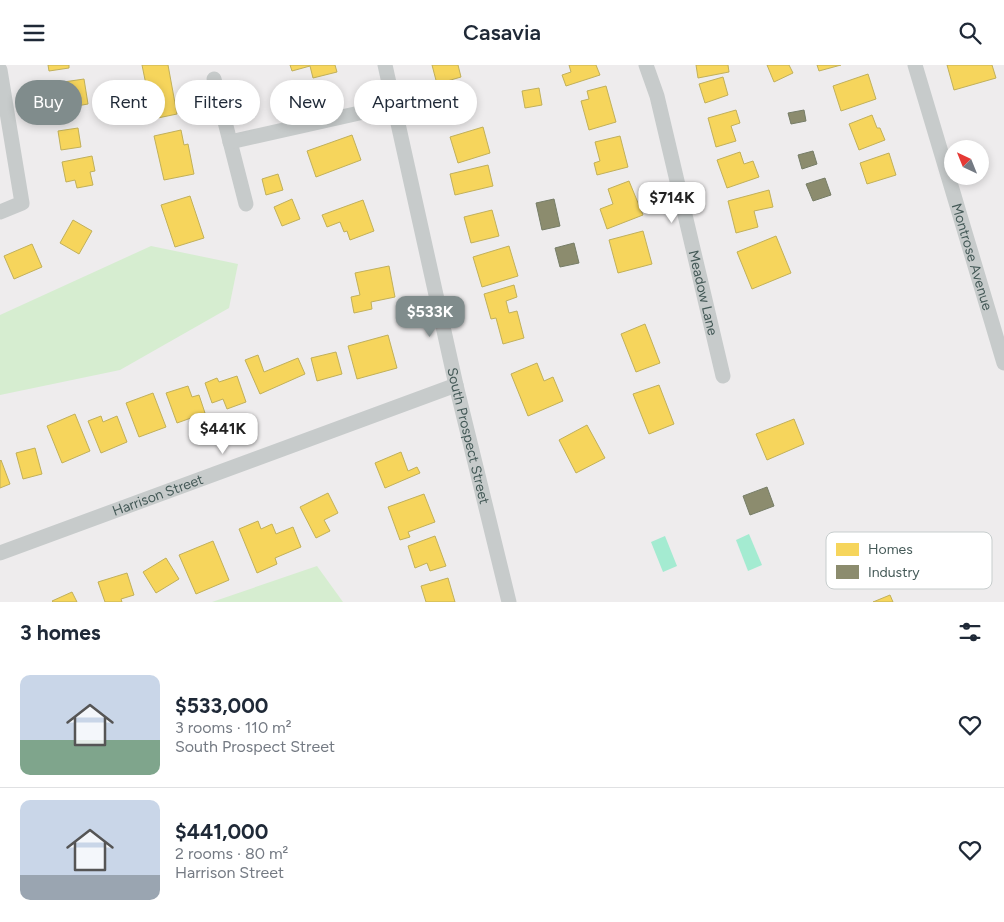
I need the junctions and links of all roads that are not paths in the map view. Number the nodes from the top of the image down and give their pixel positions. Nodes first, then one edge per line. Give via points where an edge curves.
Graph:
1 (385, 65) edge
2 (646, 65) edge
3 (915, 65) edge
4 (0, 71) edge
5 (214, 79) dead end
6 (389, 80) edge
7 (354, 114) edge
8 (399, 125) edge
9 (230, 142) junction
10 (246, 204) dead end
11 (0, 212) edge
12 (1004, 363) edge
13 (723, 376) dead end
14 (456, 385) junction
15 (0, 553) edge
16 (509, 602) edge

1 - 6 street, South Prospect Street
2 - 13 street, Meadow Lane via 657,96
3 - 12 street, Montrose Avenue
4 - 11 street via 22,203
5 - 9 street
7 - 9 street
8 - 14 street, South Prospect Street
9 - 10 street
14 - 15 street, Harrison Street
14 - 16 street, South Prospect Street

